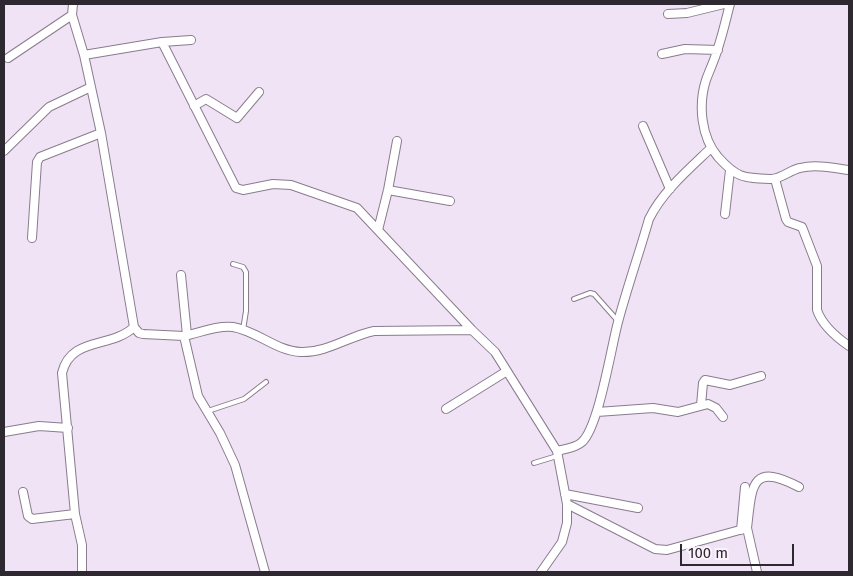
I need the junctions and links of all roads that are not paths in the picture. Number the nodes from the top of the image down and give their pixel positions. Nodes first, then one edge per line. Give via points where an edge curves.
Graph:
1 (73, 4) edge
2 (724, 4) edge
3 (730, 4) edge
4 (668, 14) dead end
5 (72, 15) junction
6 (191, 40) dead end
7 (162, 42) junction
8 (718, 50) junction
9 (662, 54) dead end
10 (84, 55) junction
11 (8, 58) dead end
12 (91, 87) junction
13 (259, 92) dead end
14 (194, 106) junction
15 (643, 126) dead end
16 (101, 132) junction
17 (397, 141) dead end
18 (711, 148) junction
19 (4, 151) edge
20 (730, 170) junction
21 (849, 170) edge
22 (775, 179) junction
23 (670, 189) junction
24 (388, 190) junction
25 (450, 200) dead end
26 (725, 214) dead end
27 (378, 230) junction
28 (32, 238) dead end
29 (233, 264) dead end
30 (181, 274) dead end
31 (574, 299) dead end
32 (618, 321) junction
33 (134, 327) junction
34 (243, 330) junction
35 (472, 330) junction
36 (185, 336) junction
37 (849, 346) edge
38 (507, 371) junction
39 (761, 376) dead end
40 (266, 382) dead end
41 (701, 405) junction
42 (446, 408) dead end
43 (208, 411) junction
44 (597, 412) junction
45 (723, 417) dead end
46 (68, 428) junction
47 (4, 432) edge
48 (557, 454) junction
49 (534, 463) dead end
50 (746, 487) dead end
51 (800, 487) dead end
52 (23, 492) dead end
53 (565, 494) junction
54 (567, 504) junction
55 (638, 508) dead end
56 (75, 514) junction
57 (744, 529) junction
58 (82, 572) edge
59 (265, 572) edge
60 (541, 572) edge
61 (757, 572) edge

1 - 5 street
2 - 4 street
3 - 8 street
5 - 10 street
5 - 11 street
6 - 7 street
7 - 10 street
7 - 14 street
8 - 9 street via 685,49
8 - 18 street via 706,82 702,105 704,127
10 - 12 street
12 - 16 street
12 - 19 street via 56,103
13 - 14 street via 237,118 206,99
14 - 27 street via 236,188 291,185 357,208
15 - 23 street
16 - 28 street via 40,157
16 - 33 street
17 - 24 street
18 - 20 street
18 - 23 street
20 - 22 street via 748,177
20 - 26 street
21 - 22 street via 802,167
22 - 37 street via 786,219 802,227 816,258 819,316 835,336
23 - 32 street via 649,219
24 - 25 street
24 - 27 street
27 - 35 street
29 - 34 lane via 243,267 246,272
30 - 36 street
31 - 32 lane via 594,294
32 - 44 street
33 - 36 street via 143,334
33 - 46 street via 120,337 80,349 66,361 62,381
34 - 35 street via 276,346 302,352 327,348 374,331
34 - 36 street via 226,327
35 - 38 street via 490,347
36 - 43 street via 198,396
38 - 42 street
38 - 48 street
39 - 41 street via 730,385 705,380
40 - 43 lane via 244,399
41 - 44 street via 678,412 650,408
41 - 45 street via 712,406
43 - 59 street via 235,465
44 - 48 street via 582,442
46 - 47 street via 38,426
46 - 56 street
48 - 49 lane
48 - 53 street
50 - 57 street
51 - 57 street via 778,477 759,479 754,483
52 - 56 street via 28,516 32,518
53 - 54 street
53 - 55 street
54 - 57 street via 655,550 667,550
54 - 60 street via 562,542
56 - 58 street via 82,545
57 - 61 street

